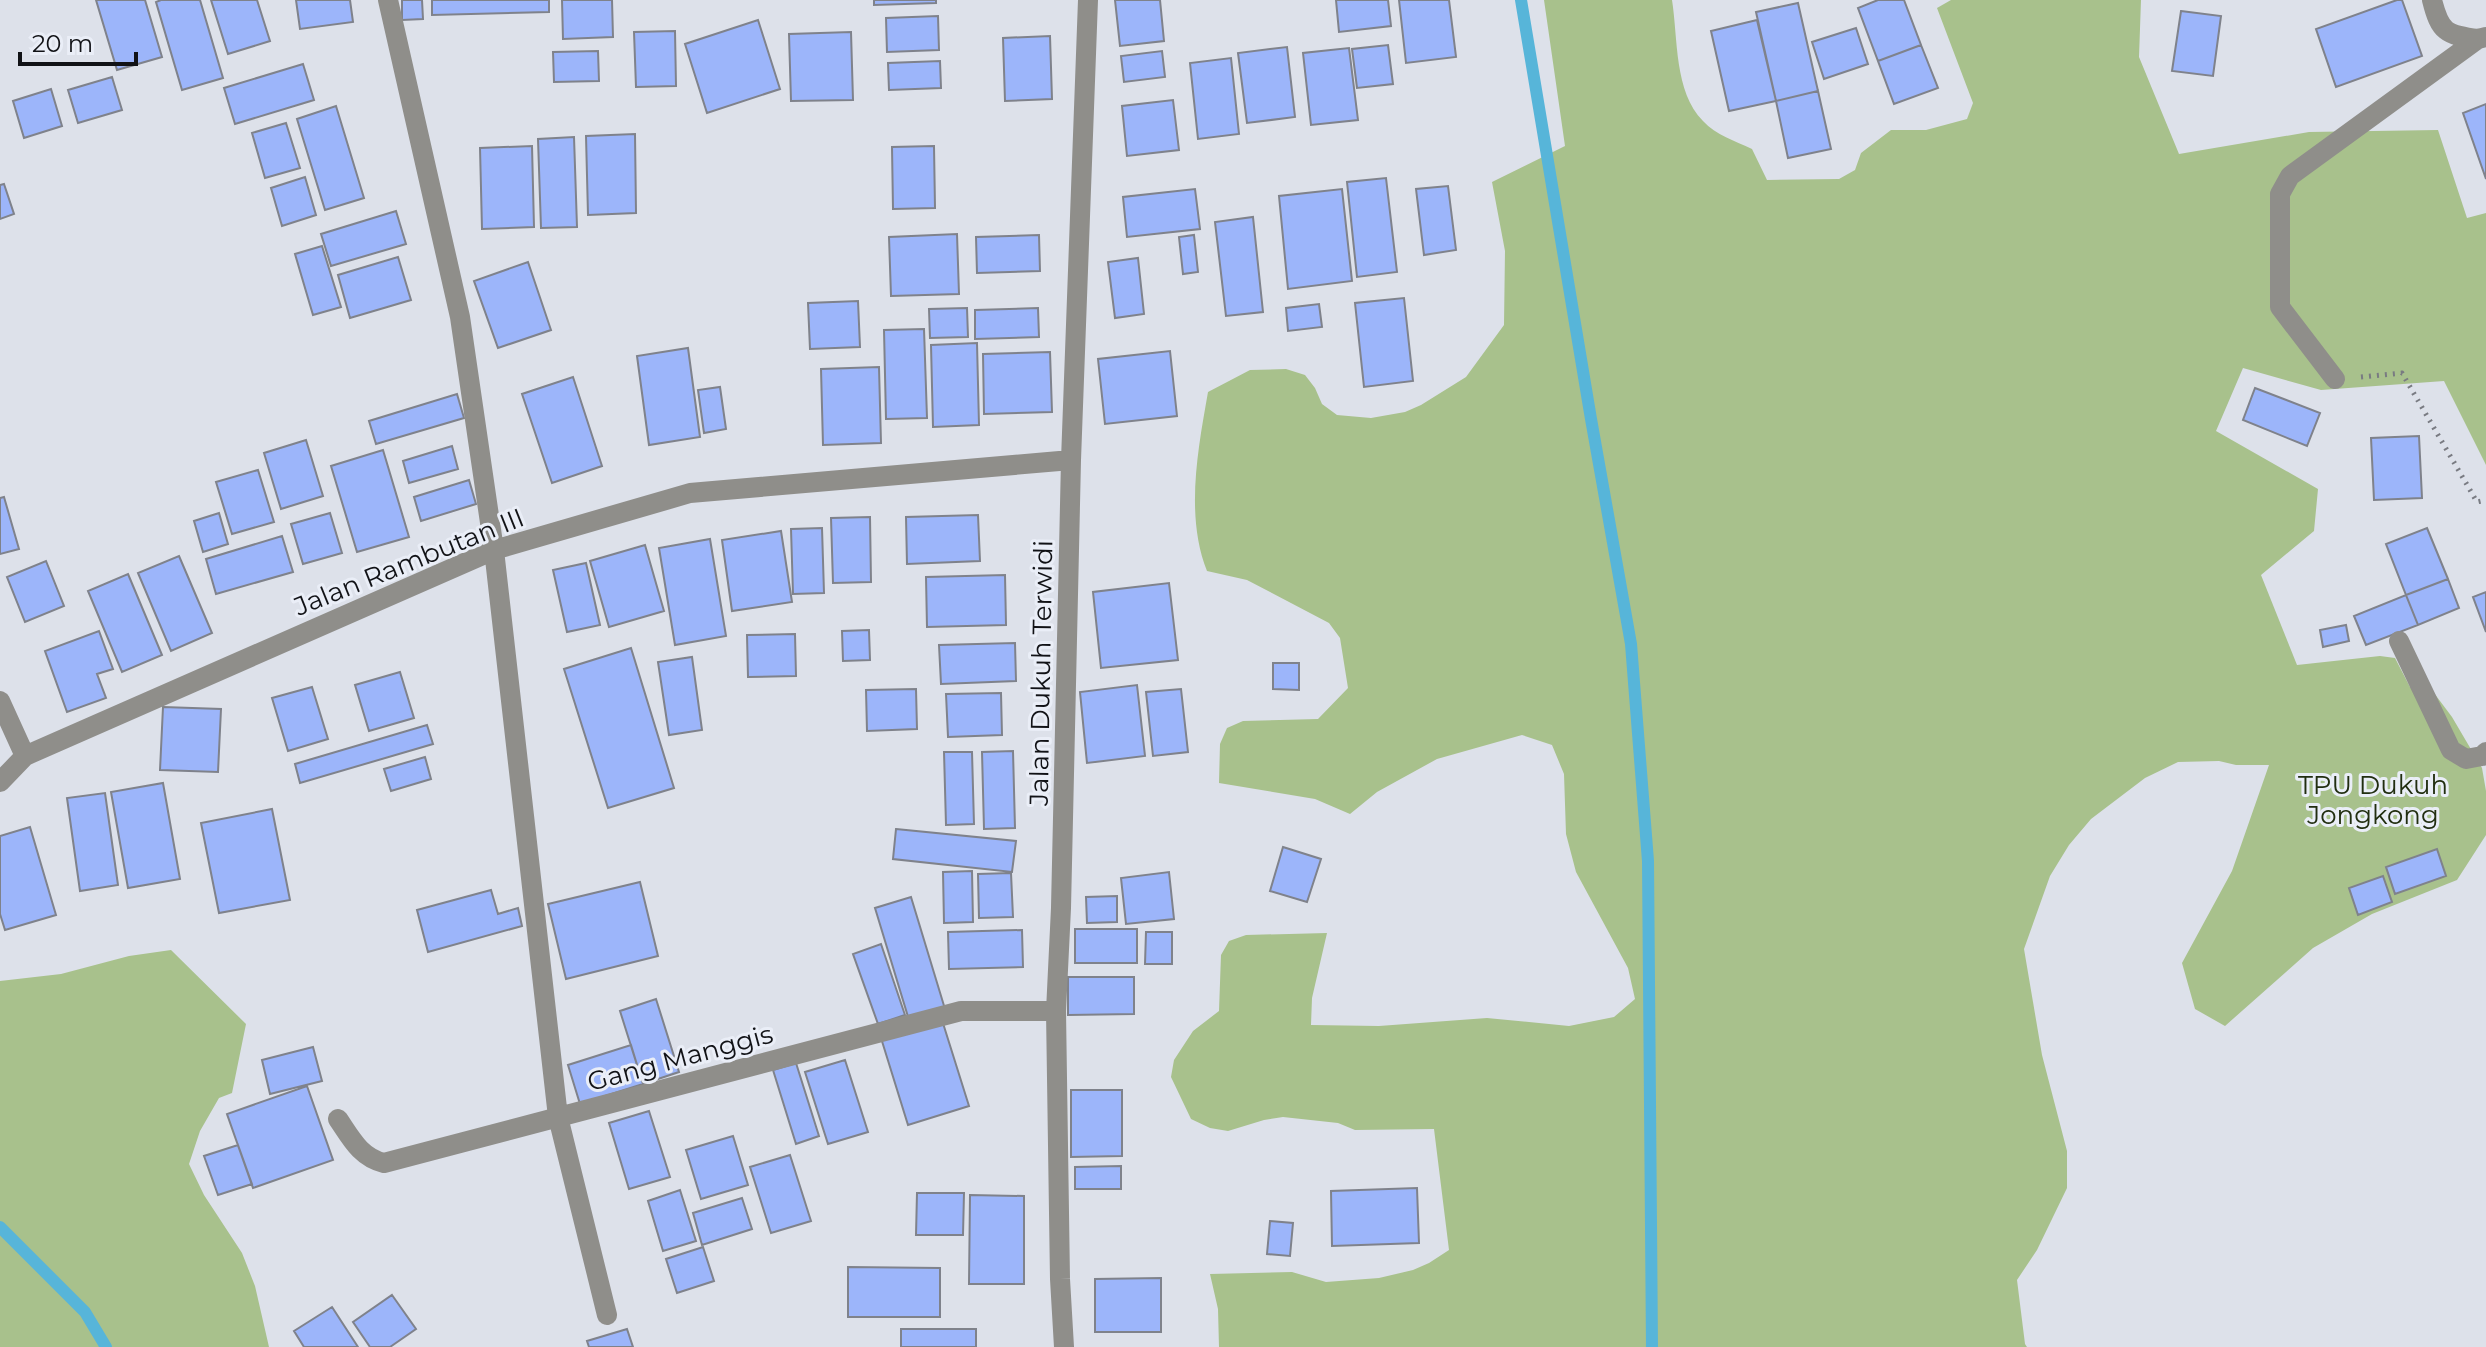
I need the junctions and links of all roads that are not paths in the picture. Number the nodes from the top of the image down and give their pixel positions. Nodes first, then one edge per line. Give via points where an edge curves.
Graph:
1 (388, 0) edge
2 (1088, 0) edge
3 (2432, 0) edge
4 (2482, 38) edge
5 (2335, 379) road end
6 (1071, 460) junction
7 (494, 550) junction
8 (2399, 641) dead end
9 (0, 701) edge
10 (2486, 752) edge
11 (25, 756) junction
12 (0, 782) edge
13 (1056, 1011) junction
14 (558, 1117) junction
15 (338, 1119) dead end
16 (607, 1315) dead end
17 (1064, 1347) edge

1 - 7 street via 460,317
2 - 6 street, Jalan Dukuh Terwidi
3 - 4 street via 2441,27 2454,36
4 - 5 street via 2290,176 2280,194 2280,307
6 - 7 street, Jalan Rambutan III via 690,493
6 - 13 street, Jalan Dukuh Terwidi
7 - 11 street, Jalan Rambutan III
7 - 14 street
8 - 10 street via 2451,750 2466,759
9 - 11 street
11 - 12 street
13 - 14 street, Gang Manggis via 961,1011
13 - 17 street, Jalan Dukuh Terwidi
14 - 15 street, Gang Manggis via 384,1163 359,1151
14 - 16 street

